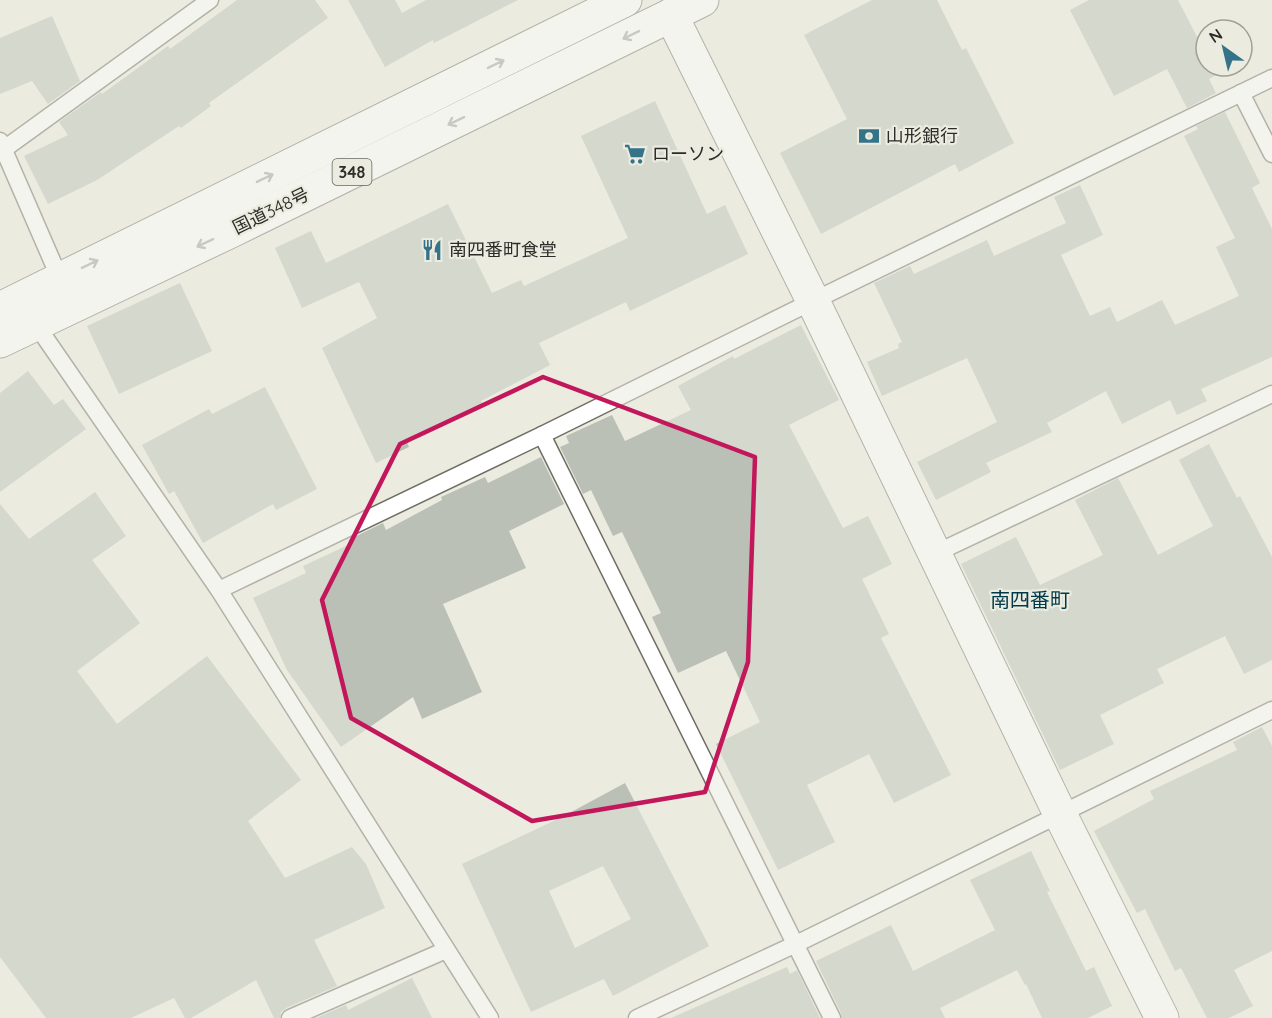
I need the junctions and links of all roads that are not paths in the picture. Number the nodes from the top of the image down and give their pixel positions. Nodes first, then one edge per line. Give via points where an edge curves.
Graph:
1 (210, 0) edge
2 (625, 0) edge
3 (702, 0) edge
4 (671, 15) junction
5 (1272, 78) edge
6 (1241, 93) junction
7 (1, 147) edge
8 (1272, 154) edge
9 (60, 279) junction
10 (813, 301) junction
11 (0, 309) edge
12 (35, 323) junction
13 (0, 341) edge
14 (1272, 394) edge
15 (542, 435) junction
16 (934, 554) junction
17 (219, 590) junction
18 (1272, 710) edge
19 (1060, 814) junction
20 (796, 944) junction
21 (446, 950) junction
22 (290, 1018) edge
23 (490, 1018) edge
24 (637, 1018) edge
25 (832, 1018) edge
26 (1162, 1018) edge

1 - 7 lane
9 -> 2 main road, 国道348号 / 348
3 - 4 main road, 国道348号 / 348
4 - 10 main road
4 -> 12 main road, 国道348号 / 348
5 - 6 lane
6 - 8 lane
6 - 10 lane
7 - 9 lane
9 - 11 main road, 国道348号 / 348
10 - 15 lane
10 - 16 main road
12 - 13 main road, 国道348号 / 348
12 - 17 lane
14 - 16 lane
15 - 17 lane
15 - 20 lane
16 - 19 main road
17 - 21 lane
18 - 19 lane
19 - 20 lane
19 - 26 main road
20 - 24 lane
20 - 25 lane
21 - 22 lane
21 - 23 lane

